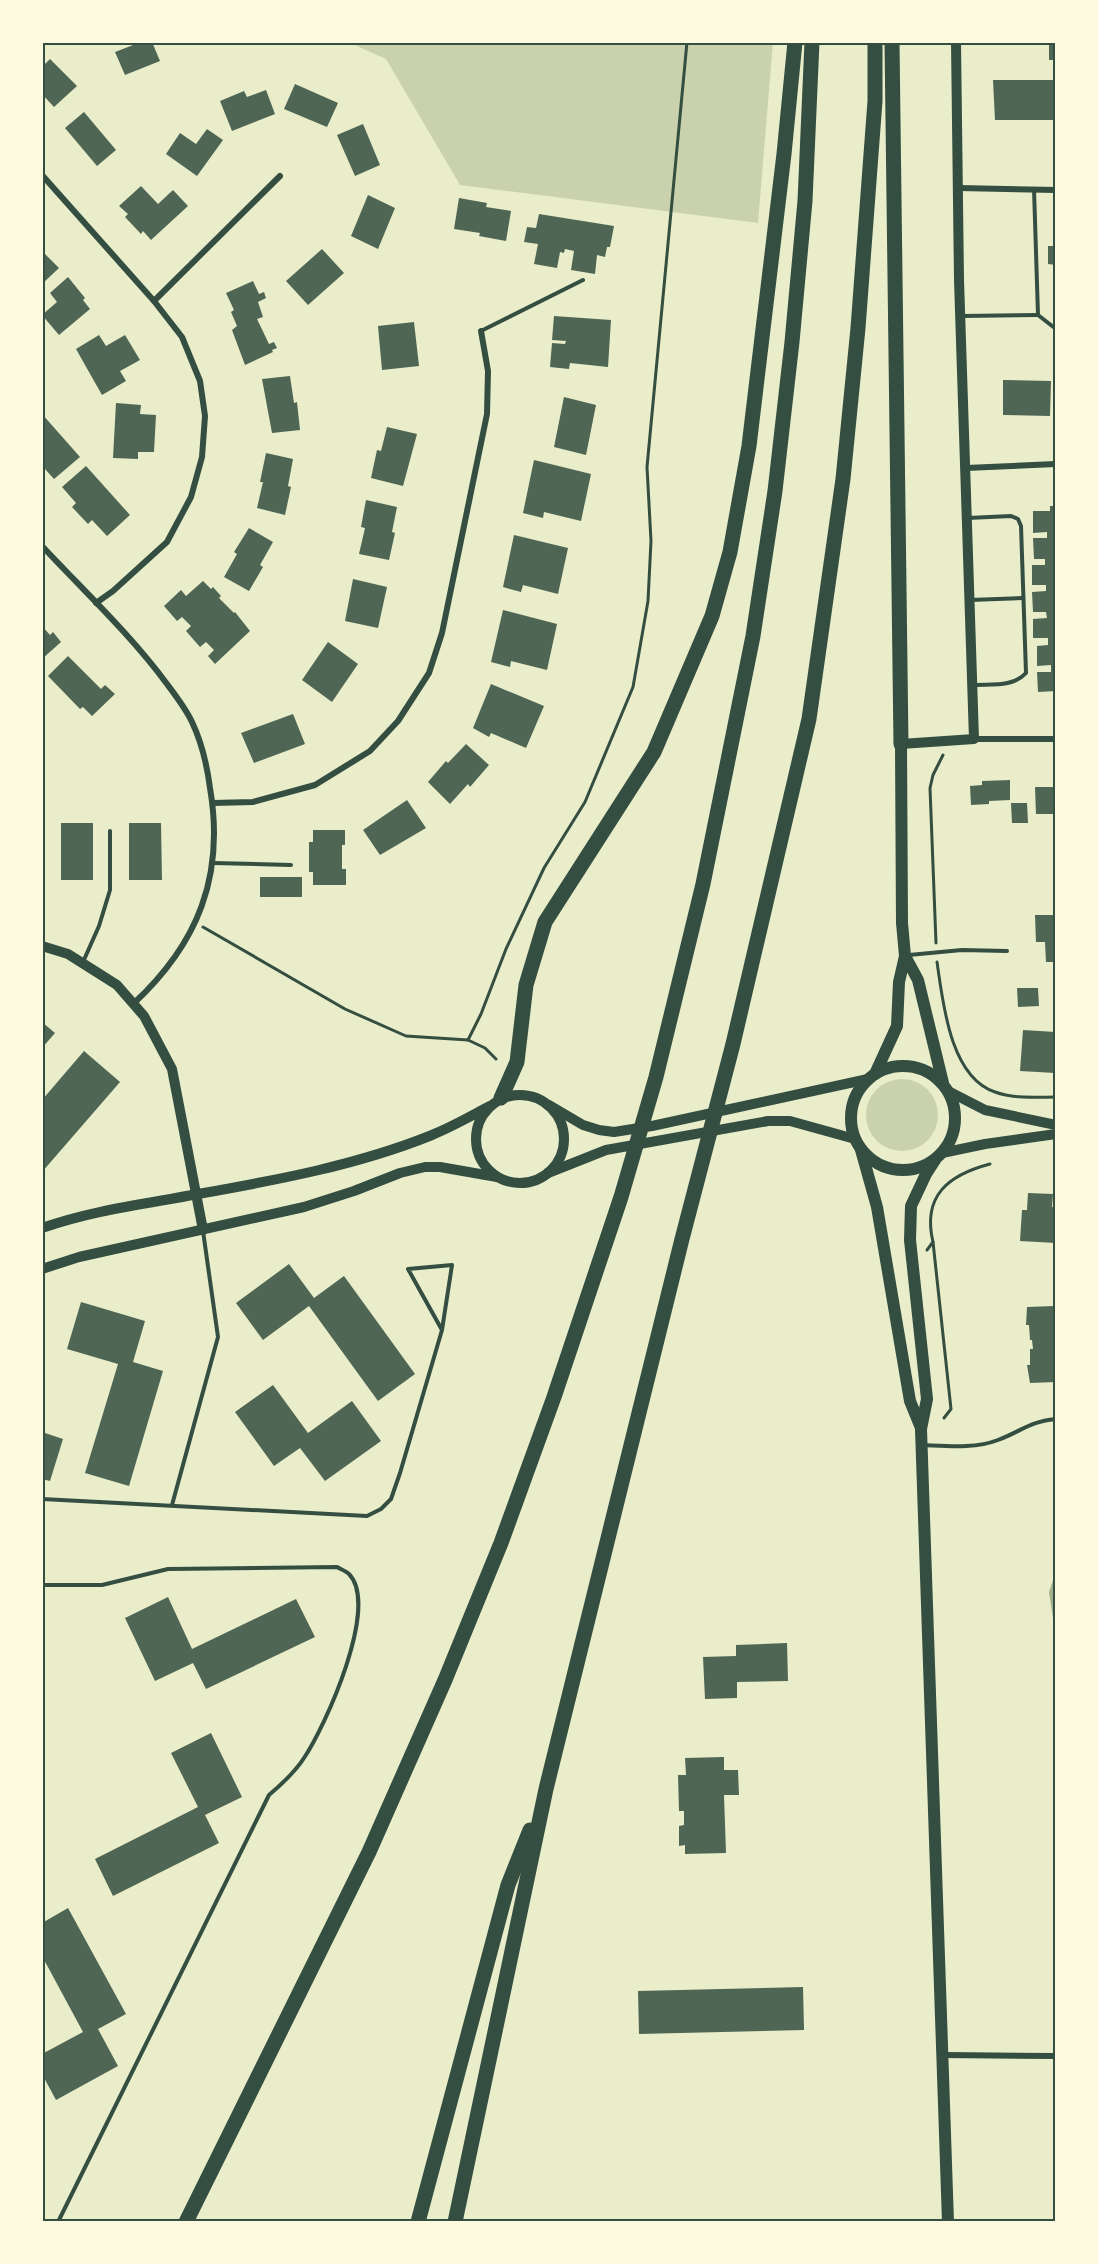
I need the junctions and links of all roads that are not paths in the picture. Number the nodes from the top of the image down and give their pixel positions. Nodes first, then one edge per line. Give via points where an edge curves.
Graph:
1 (795, 42) edge
2 (812, 42) edge
3 (875, 42) edge
4 (892, 42) edge
5 (956, 42) edge
6 (42, 175) edge
7 (280, 176) dead end
8 (959, 188) junction
9 (1034, 189) junction
10 (1056, 190) edge
11 (583, 280) dead end
12 (154, 302) junction
13 (1038, 315) junction
14 (960, 316) junction
15 (1056, 329) edge
16 (481, 331) joint
17 (1056, 464) edge
18 (966, 468) junction
19 (967, 518) junction
20 (42, 546) edge
21 (1023, 598) junction
22 (970, 600) junction
23 (96, 603) junction
24 (973, 685) junction
25 (974, 739) junction
26 (1056, 739) edge
27 (901, 744) junction
28 (213, 803) junction
29 (110, 831) dead end
30 (213, 863) junction
31 (291, 865) dead end
32 (42, 946) edge
33 (1007, 951) dead end
34 (905, 956) junction
35 (83, 963) junction
36 (133, 1004) junction
37 (871, 1076) junction
38 (945, 1087) junction
39 (495, 1102) junction
40 (549, 1105) junction
41 (1056, 1125) edge
42 (1056, 1134) edge
43 (858, 1144) junction
44 (939, 1156) junction
45 (548, 1173) junction
46 (497, 1177) junction
47 (197, 1195) junction
48 (42, 1228) edge
49 (203, 1230) junction
50 (42, 1269) edge
51 (442, 1330) junction
52 (1056, 1419) edge
53 (921, 1429) junction
54 (922, 1445) junction
55 (42, 1499) edge
56 (172, 1505) junction
57 (42, 1585) edge
58 (546, 1789) junction
59 (943, 2055) junction
60 (1056, 2056) edge
61 (58, 2222) edge
62 (186, 2222) edge
63 (418, 2222) edge
64 (455, 2222) edge
65 (948, 2222) edge

1 - 39 highway via 748,446 730,552 712,616 654,752 545,922 526,985 517,1062
2 - 62 highway via 805,201 792,342 753,636 703,884 656,1077 621,1197 554,1397 441,1691 364,1862
3 - 58 highway via 875,101 858,328 843,479 809,719 733,1044
4 - 27 highway
5 - 8 street
6 - 12 street
7 - 12 street
8 - 9 street
8 - 14 street
9 - 10 street
9 - 13 lane
11 - 16 lane
12 - 23 street via 182,337 200,381 205,416 202,457 191,497 167,542
13 - 14 lane
13 - 15 lane
14 - 18 street
16 - 28 street via 488,371 487,414 447,611 429,673 398,721 370,751 315,784 253,802
17 - 18 street
18 - 19 street
19 - 21 lane via 1018,519
19 - 22 street
20 - 23 street
21 - 22 lane
21 - 24 lane via 1026,673 1012,683
22 - 24 street
23 - 28 street via 146,656 192,722 206,762
24 - 25 street
25 - 26 street
25 - 27 street
27 - 34 main road
28 - 30 street
29 - 35 lane via 110,890
30 - 31 lane
30 - 36 street via 209,886 176,957
32 - 35 street
33 - 34 lane via 962,950
34 - 37 main road via 898,982 897,1026
34 - 38 main road via 918,980
35 - 36 street via 117,985
36 - 47 street via 144,1016 172,1069
37 - 38 main road via 892,1067 910,1066 922,1069
37 - 40 street via 652,1126 614,1131 583,1125
37 - 43 main road via 857,1092 851,1108 851,1126
38 - 41 street via 985,1110
38 - 44 main road via 955,1108 955,1128
39 - 40 street via 526,1095
39 - 46 street via 481,1117 476,1143 483,1162
39 - 47 street via 436,1134 354,1161
40 - 45 street via 564,1132 558,1162
42 - 44 street via 985,1144
43 - 44 main road via 882,1166 901,1171 919,1168
43 - 45 street via 806,1125 768,1121 606,1150
43 - 53 main road via 877,1207 910,1401
44 - 53 main road via 912,1206 910,1240 927,1399
45 - 46 street via 523,1183
46 - 49 street via 425,1167 304,1207
47 - 48 street via 112,1208
47 - 49 street
49 - 50 street
49 - 56 lane via 218,1337
51 - 51 lane via 425,1299 408,1269 452,1265
51 - 56 lane via 400,1473 391,1499 381,1509 367,1515
52 - 54 lane via 1030,1424 985,1444
53 - 54 main road
54 - 59 main road
55 - 56 lane
57 - 61 lane via 102,1585 168,1569 337,1567 350,1575 359,1611 353,1647 323,1724 304,1759 269,1795
58 - 63 highway via 508,1885
58 - 64 highway
59 - 60 street
59 - 65 main road

